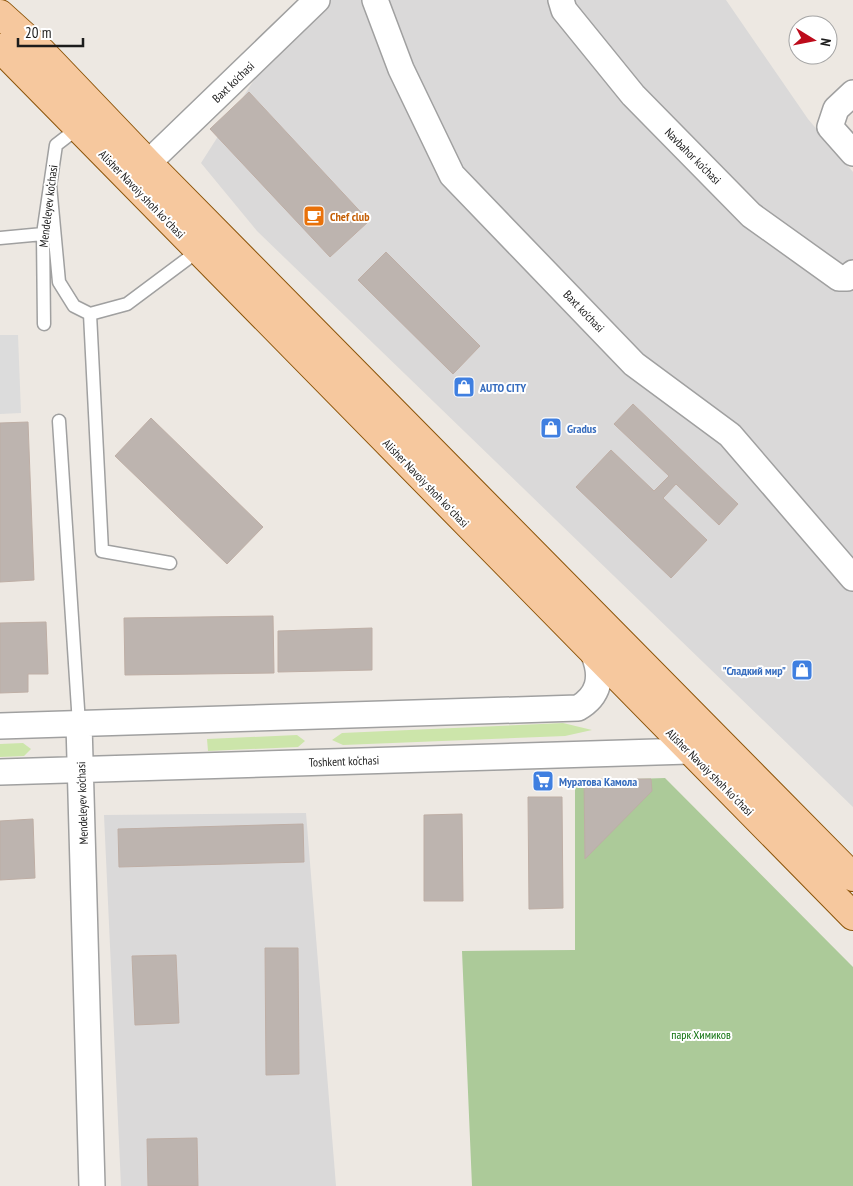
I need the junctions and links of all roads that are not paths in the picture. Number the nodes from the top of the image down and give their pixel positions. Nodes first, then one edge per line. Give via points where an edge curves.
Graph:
1 (317, 0) edge
2 (375, 0) edge
3 (561, 0) edge
4 (0, 14) edge
5 (0, 48) edge
6 (853, 93) edge
7 (78, 128) junction
8 (853, 153) edge
9 (148, 163) junction
10 (50, 185) junction
11 (43, 234) junction
12 (0, 238) edge
13 (198, 251) junction
14 (853, 273) edge
15 (90, 314) junction
16 (44, 324) dead end
17 (59, 421) dead end
18 (170, 563) dead end
19 (853, 578) edge
20 (594, 655) junction
21 (79, 724) junction
22 (0, 726) edge
23 (689, 751) junction
24 (82, 769) junction
25 (0, 772) edge
26 (853, 878) edge
27 (853, 916) edge
28 (92, 1186) edge

1 - 9 street, Baxt ko'chasi
2 - 19 street, Baxt ko'chasi via 401,69 452,175 634,364 730,435
3 - 14 street, Navbahor ko‘chasi via 564,10 633,95 751,215 839,278 847,278
4 - 9 main road, Alisher Navoiy shoh koʻchasi via 42,52
5 - 7 main road, Alisher Navoiy shoh koʻchasi
6 - 8 street via 836,109 830,126
7 - 10 lane, Mendeleyev ko‘chasi via 56,145
7 - 13 main road, Alisher Navoiy shoh koʻchasi
9 - 26 main road, Alisher Navoiy shoh koʻchasi
10 - 11 lane, Mendeleyev ko‘chasi
10 - 15 lane via 59,282 74,306
11 - 12 lane
11 - 16 lane, Mendeleyev ko‘chasi
13 - 15 lane via 127,304
13 - 20 main road, Alisher Navoiy shoh koʻchasi
15 - 18 lane via 102,551
17 - 21 lane, Mendeleyev ko‘chasi
20 - 21 street via 599,670 598,685 590,699 578,708
20 - 23 main road, Alisher Navoiy shoh koʻchasi
21 - 22 street
21 - 24 street, Mendeleyev ko‘chasi
23 - 24 street, Toshkent ko‘chasi
23 - 27 main road, Alisher Navoiy shoh koʻchasi
24 - 25 street, Toshkent ko‘chasi
24 - 28 street, Mendeleyev ko‘chasi

